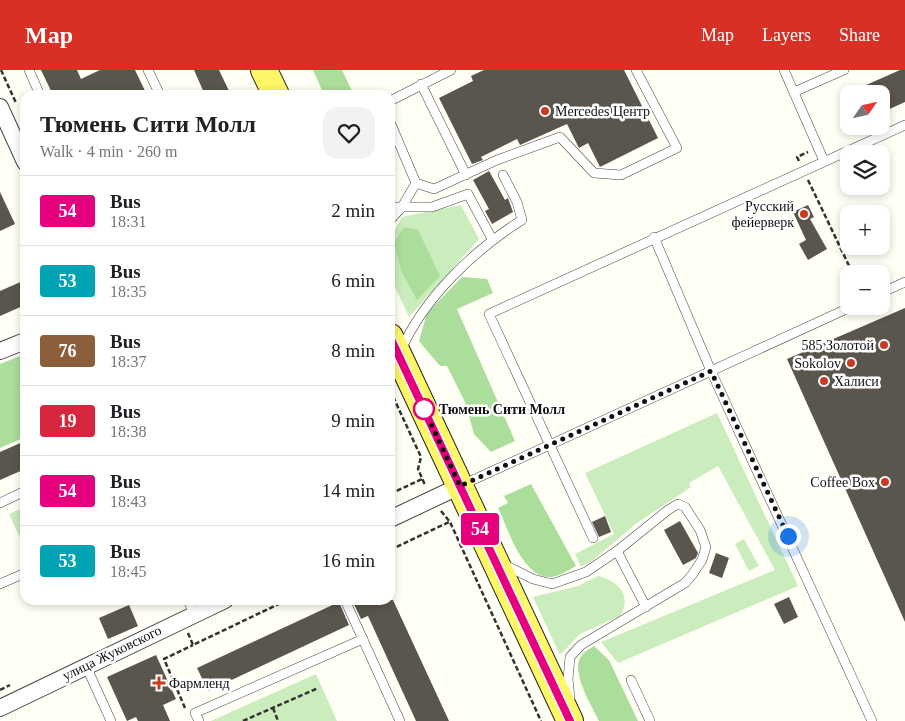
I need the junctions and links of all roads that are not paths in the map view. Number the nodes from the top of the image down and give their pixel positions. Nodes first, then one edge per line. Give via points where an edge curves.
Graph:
1 (29, 70) edge
2 (148, 70) edge
3 (264, 70) edge
4 (451, 70) edge
5 (636, 70) edge
6 (784, 70) edge
7 (844, 70) edge
8 (421, 84) junction
9 (38, 90) edge
10 (158, 90) edge
11 (274, 90) edge
12 (794, 92) junction
13 (395, 98) edge
14 (5, 109) edge
15 (905, 125) edge
16 (395, 134) edge
17 (20, 149) edge
18 (824, 161) junction
19 (466, 175) junction
20 (503, 175) dead end
21 (416, 183) junction
22 (395, 207) edge
23 (402, 207) junction
24 (395, 215) edge
25 (654, 238) junction
26 (492, 239) junction
27 (905, 282) edge
28 (890, 289) edge
29 (840, 312) edge
30 (20, 343) edge
31 (395, 345) edge
32 (395, 348) edge
33 (0, 352) edge
34 (711, 371) junction
35 (549, 444) junction
36 (460, 486) junction
37 (20, 494) edge
38 (0, 504) edge
39 (395, 513) edge
40 (593, 538) dead end
41 (617, 551) junction
42 (494, 558) junction
43 (20, 575) edge
44 (0, 584) edge
45 (210, 605) edge
46 (347, 605) edge
47 (646, 606) junction
48 (188, 612) edge
49 (363, 639) junction
50 (86, 666) junction
51 (631, 680) dead end
52 (0, 708) edge
53 (111, 721) edge
54 (199, 721) edge
55 (400, 721) edge
56 (571, 721) edge
57 (650, 721) edge
58 (872, 721) edge

1 - 9 lane
2 - 10 lane
3 - 11 main road
4 - 8 lane
5 - 19 lane via 677,148 621,175 594,173 560,137
6 - 12 lane
7 - 12 lane
8 - 13 lane
8 - 19 lane
12 - 18 lane
14 - 17 street
15 - 18 lane
16 - 21 lane
18 - 25 lane
19 - 21 lane via 434,189
20 - 26 lane via 522,220
21 - 23 lane
22 - 23 lane
23 - 24 lane
23 - 26 lane via 432,207 468,194
25 - 34 lane
25 - 35 lane via 489,314
26 - 31 lane via 432,299
27 - 28 lane
29 - 34 lane
30 - 33 street
32 - 36 main road
34 - 35 lane
34 - 58 lane
35 - 36 lane
35 - 40 lane
36 - 39 street
36 - 42 main road
37 - 38 lane
41 - 42 lane via 586,572 552,584 519,573
41 - 47 lane
41 - 47 lane via 678,504 685,507 700,530 706,547 692,575 685,583
42 - 56 main road
43 - 44 lane
45 - 48 street, улица Жуковского
46 - 49 lane
47 - 56 lane via 581,645 570,657
48 - 50 street, улица Жуковского
49 - 54 lane via 196,713
49 - 55 lane
50 - 52 street, улица Жуковского
50 - 53 lane
51 - 57 lane

